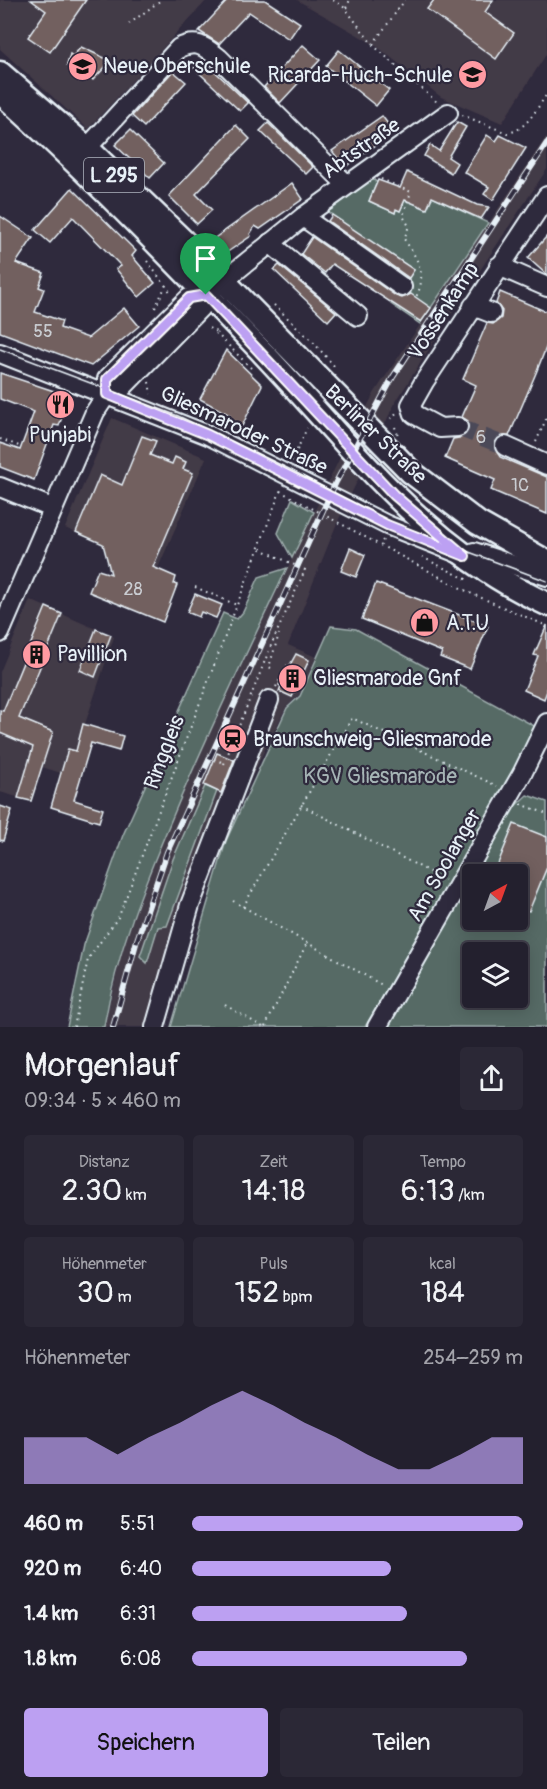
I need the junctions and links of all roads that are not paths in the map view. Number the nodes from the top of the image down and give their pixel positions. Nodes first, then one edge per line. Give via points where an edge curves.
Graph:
1 (0, 73) edge
2 (0, 92) edge
3 (448, 113) road end
4 (87, 148) junction
5 (347, 185) junction
6 (547, 196) edge
7 (303, 217) junction
8 (270, 243) junction
9 (499, 266) junction
10 (224, 281) junction
11 (547, 287) edge
12 (409, 292) road end
13 (206, 295) junction
14 (473, 306) junction
15 (491, 313) dead end
16 (358, 316) dead end
17 (0, 353) edge
18 (107, 394) junction
19 (458, 427) tunnel mouth
20 (505, 446) tunnel mouth
21 (547, 465) edge
22 (1, 491) edge
23 (52, 508) junction
24 (465, 556) junction
25 (547, 562) edge
26 (547, 576) edge
27 (547, 604) edge
28 (3, 614) edge
29 (0, 633) edge
30 (273, 693) road end
31 (547, 723) edge
32 (155, 1027) edge
33 (377, 1027) edge

1 - 4 main road, L 295
2 - 13 main road, L 295
3 - 5 street, Abtstraße
4 - 5 street via 179,48 190,43 204,45 219,58
4 - 10 main road, L 295
5 - 7 street, Abtstraße
6 - 9 street, Vossenkamp
7 - 8 street, Abtstraße
7 - 12 street
8 - 10 street, Abtstraße
8 - 16 street
9 - 11 street
9 - 14 street, Vossenkamp
10 - 13 street, Abtstraße
10 - 25 main road, Berliner Straße / L 295 via 411,472 478,522
13 - 18 street, Abtstraße via 200,308 117,393
13 - 24 main road, Berliner Straße / L 295 via 394,495
14 - 15 street
14 - 19 street, Vossenkamp via 411,405 414,414 440,428
17 - 18 street, Gliesmaroder Straße
18 - 23 street
18 - 24 street, Gliesmaroder Straße via 208,435 387,525
20 - 21 street
22 - 23 street
23 - 28 street
24 - 26 street, Gliesmaroder Straße via 474,552
24 - 27 main road, Berliner Straße / L 295
28 - 29 street
30 - 32 street via 190,905
31 - 33 street, Am Soolanger via 522,774

